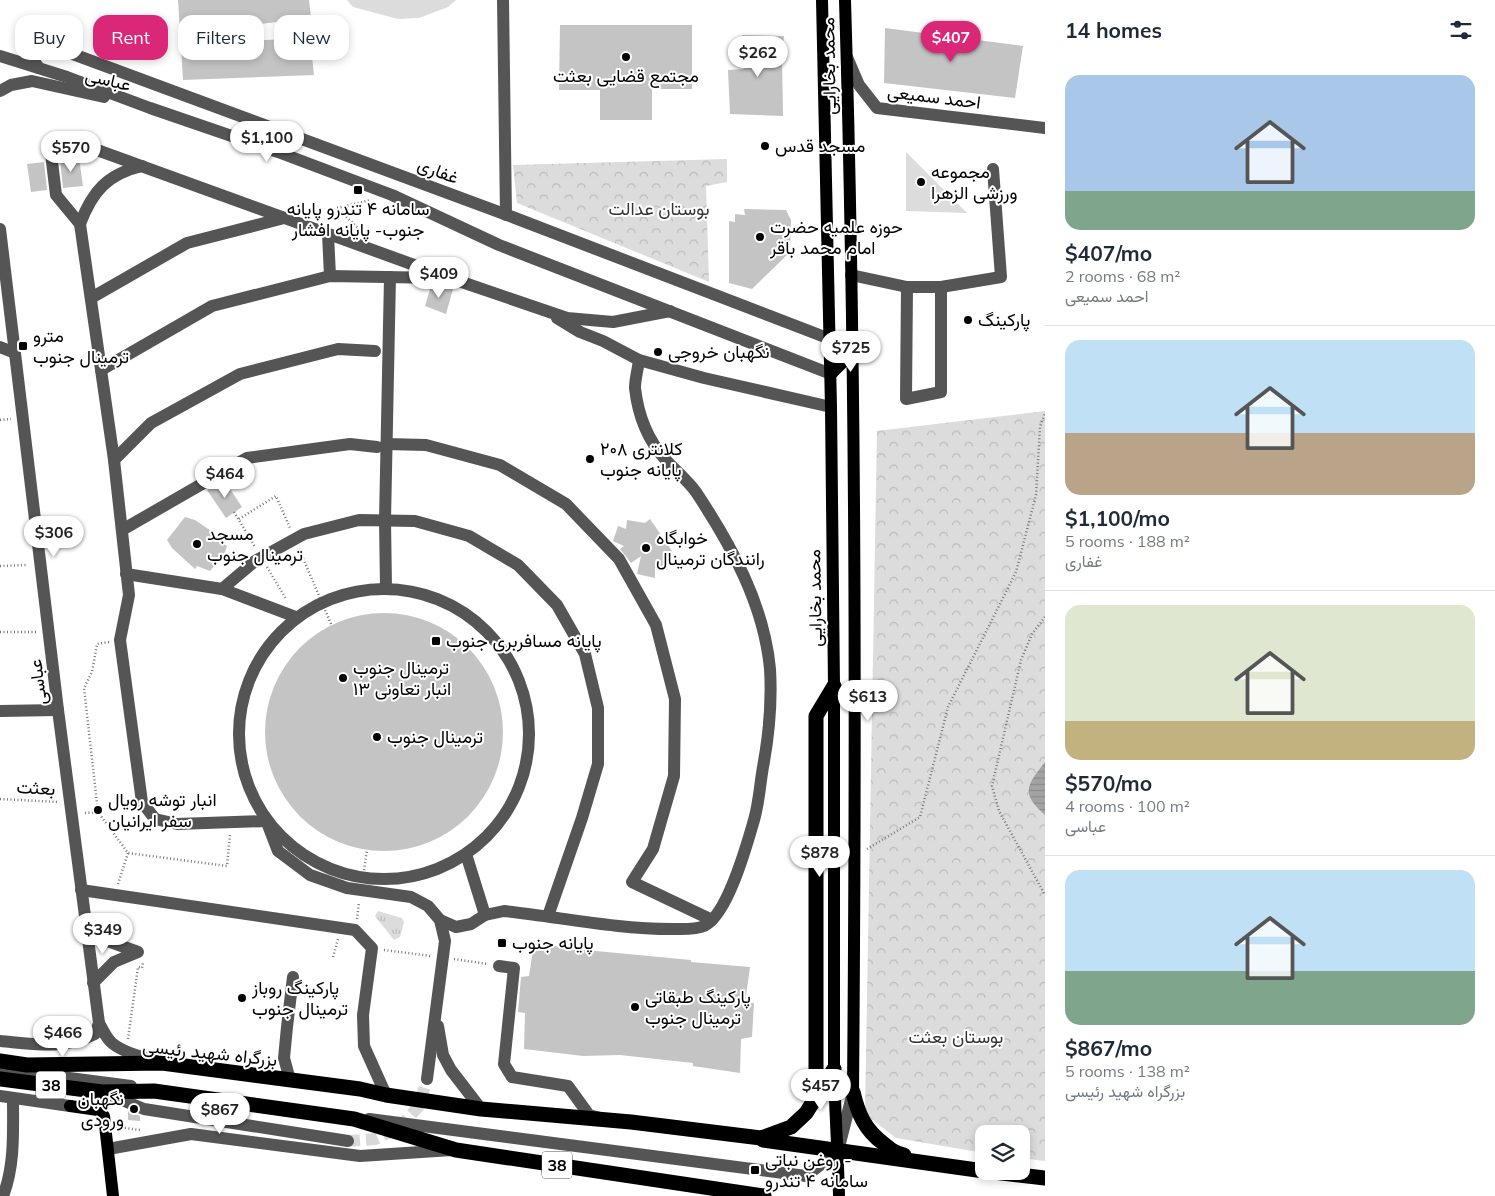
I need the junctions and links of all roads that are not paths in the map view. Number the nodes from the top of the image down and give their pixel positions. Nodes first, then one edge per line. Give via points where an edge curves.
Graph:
1 (503, 0) edge
2 (822, 0) edge
3 (845, 0) edge
4 (0, 56) edge
5 (847, 57) junction
6 (39, 68) junction
7 (0, 91) edge
8 (150, 108) junction
9 (1045, 128) edge
10 (142, 166) junction
11 (993, 169) dead end
12 (506, 215) junction
13 (284, 218) junction
14 (80, 224) junction
15 (0, 229) edge
16 (328, 234) junction
17 (330, 276) junction
18 (851, 276) junction
19 (390, 277) junction
20 (450, 278) junction
21 (907, 287) junction
22 (941, 287) junction
23 (91, 298) junction
24 (544, 310) junction
25 (670, 311) junction
26 (852, 338) junction
27 (830, 339) junction
28 (0, 347) edge
29 (375, 350) dead end
30 (14, 353) junction
31 (852, 353) junction
32 (639, 360) junction
33 (101, 370) junction
34 (831, 374) junction
35 (831, 407) junction
36 (381, 446) junction
37 (114, 460) junction
38 (385, 520) junction
39 (122, 530) junction
40 (126, 574) junction
41 (386, 588) junction
42 (222, 589) junction
43 (296, 617) junction
44 (834, 686) junction
45 (0, 710) edge
46 (58, 710) junction
47 (267, 821) junction
48 (466, 854) junction
49 (81, 890) junction
50 (485, 915) junction
51 (548, 916) junction
52 (440, 920) junction
53 (712, 920) junction
54 (86, 926) junction
55 (499, 966) dead end
56 (293, 977) dead end
57 (93, 984) junction
58 (436, 1014) junction
59 (99, 1023) junction
60 (0, 1041) edge
61 (0, 1061) edge
62 (162, 1063) junction
63 (0, 1069) edge
64 (834, 1069) junction
65 (0, 1079) edge
66 (427, 1079) tunnel mouth
67 (290, 1080) junction
68 (102, 1092) junction
69 (853, 1092) junction
70 (386, 1095) junction
71 (0, 1096) edge
72 (14, 1098) junction
73 (816, 1099) junction
74 (70, 1106) joint
75 (481, 1109) junction
76 (610, 1122) junction
77 (695, 1130) junction
78 (348, 1141) tunnel mouth
79 (108, 1149) junction
80 (456, 1150) junction
81 (838, 1151) junction
82 (966, 1169) junction
83 (975, 1170) edge
84 (1030, 1176) edge
85 (1045, 1178) edge
86 (3, 1196) edge
87 (113, 1196) edge
88 (764, 1196) edge
89 (839, 1196) edge

1 - 12 street
2 - 27 main road, محمد بخارایی
3 - 5 main road, محمد بخارایی
4 - 6 street
5 - 9 street, احمد سمیعی via 859,85 877,108
5 - 18 main road, محمد بخارایی
6 - 8 street
6 - 12 street, غفاری via 31,50 35,44 43,43
7 - 8 street, عباسی via 32,82
8 - 25 street via 392,195 499,245
10 - 13 street
10 - 14 street via 126,170 102,185 86,208
10 - 14 street via 64,138 50,145 56,195
11 - 22 street via 1001,278
12 - 27 street, غفاری
13 - 16 street
13 - 23 street via 187,243
14 - 23 street
15 - 30 street, عباسی
16 - 17 street
16 - 20 street
17 - 19 street
17 - 33 street via 212,306
18 - 21 street
18 - 26 main road, محمد بخارایی
19 - 20 street
19 - 36 street
20 - 24 street
21 - 22 street
21 - 22 street via 906,399 941,392
23 - 33 street
24 - 25 street via 567,318 613,322
24 - 32 street via 580,332
25 - 34 street
26 - 27 street, غفاری
26 - 31 main road, محمد بخارایی
27 - 34 main road, محمد بخارایی
28 - 30 street
29 - 37 street via 338,349 240,374 151,423
30 - 46 street, عباسی
31 - 34 main road
31 - 69 main road, محمد بخارایی
32 - 35 street
32 - 53 street via 635,387 648,437 694,489 736,560 753,597 770,668 770,714 756,813 738,872
33 - 37 street
34 - 35 main road, محمد بخارایی
35 - 44 main road, محمد بخارایی
36 - 38 street
36 - 39 street via 350,444 247,458
36 - 53 street via 426,445 500,466 566,504 619,559 656,625 675,699 674,776 653,849 632,882
37 - 39 street
38 - 41 street
38 - 42 street via 358,520 304,534 255,561
38 - 51 street via 415,521 469,536 518,565 557,605 584,654 598,708 598,764
39 - 40 street
40 - 42 street
40 - 47 street via 129,595 120,640 142,802 155,819 177,824
41 - 43 street via 354,591 324,601
41 - 48 street via 422,593 472,618 509,658 524,692 530,728 527,765 514,800 493,830
42 - 43 street
43 - 47 street via 269,644 250,676 239,713 239,751 248,788
44 - 64 main road, محمد بخارایی
44 - 73 highway via 816,716
45 - 46 street
46 - 49 street, عباسی
47 - 48 street via 308,857 324,866 360,877 396,879 432,871
47 - 52 street via 278,851 310,875 347,888 411,897 428,906
48 - 50 street
49 - 54 street, عباسی
49 - 70 street via 355,930 372,948 363,1015 364,1046
50 - 51 street via 504,911
50 - 52 street via 456,928
51 - 53 street via 646,929 685,929 704,926
52 - 58 street via 445,941
54 - 57 street, عباسی
54 - 57 street via 105,940 138,952 114,962
55 - 76 street via 514,968 504,1064 512,1077 568,1086 589,1115
56 - 67 street via 284,1058
57 - 59 street, عباسی
58 - 66 street
58 - 75 street via 443,1055
59 - 60 street via 95,1034 81,1041 50,1045
59 - 62 street via 113,1044
61 - 62 highway, بزرگراه شهید رئیسی / 38 via 27,1065
62 - 67 highway, بزرگراه شهید رئیسی / 38
63 - 81 street via 806,1176
64 - 73 highway
64 - 81 main road, محمد بخارایی
65 - 68 highway, 38
67 - 70 highway, بزرگراه شهید رئیسی / 38
68 - 78 street via 144,1109
68 - 80 highway, 38 via 154,1091 354,1119
69 - 81 street
69 - 82 highway via 857,1110 866,1127 896,1153
70 - 75 highway, 38
71 - 72 street
72 - 74 street
72 - 86 street via 10,1178
73 - 77 highway via 792,1127 761,1138
74 - 79 main road via 98,1110 104,1116
75 - 76 highway, 38
76 - 77 highway, 38
77 - 81 highway, 38
79 - 80 street via 191,1134 360,1156
79 - 87 main road
80 - 88 highway, 38
81 - 82 highway, 38
81 - 89 main road, محمد بخارایی
82 - 83 highway, 38
84 - 85 highway, 38

